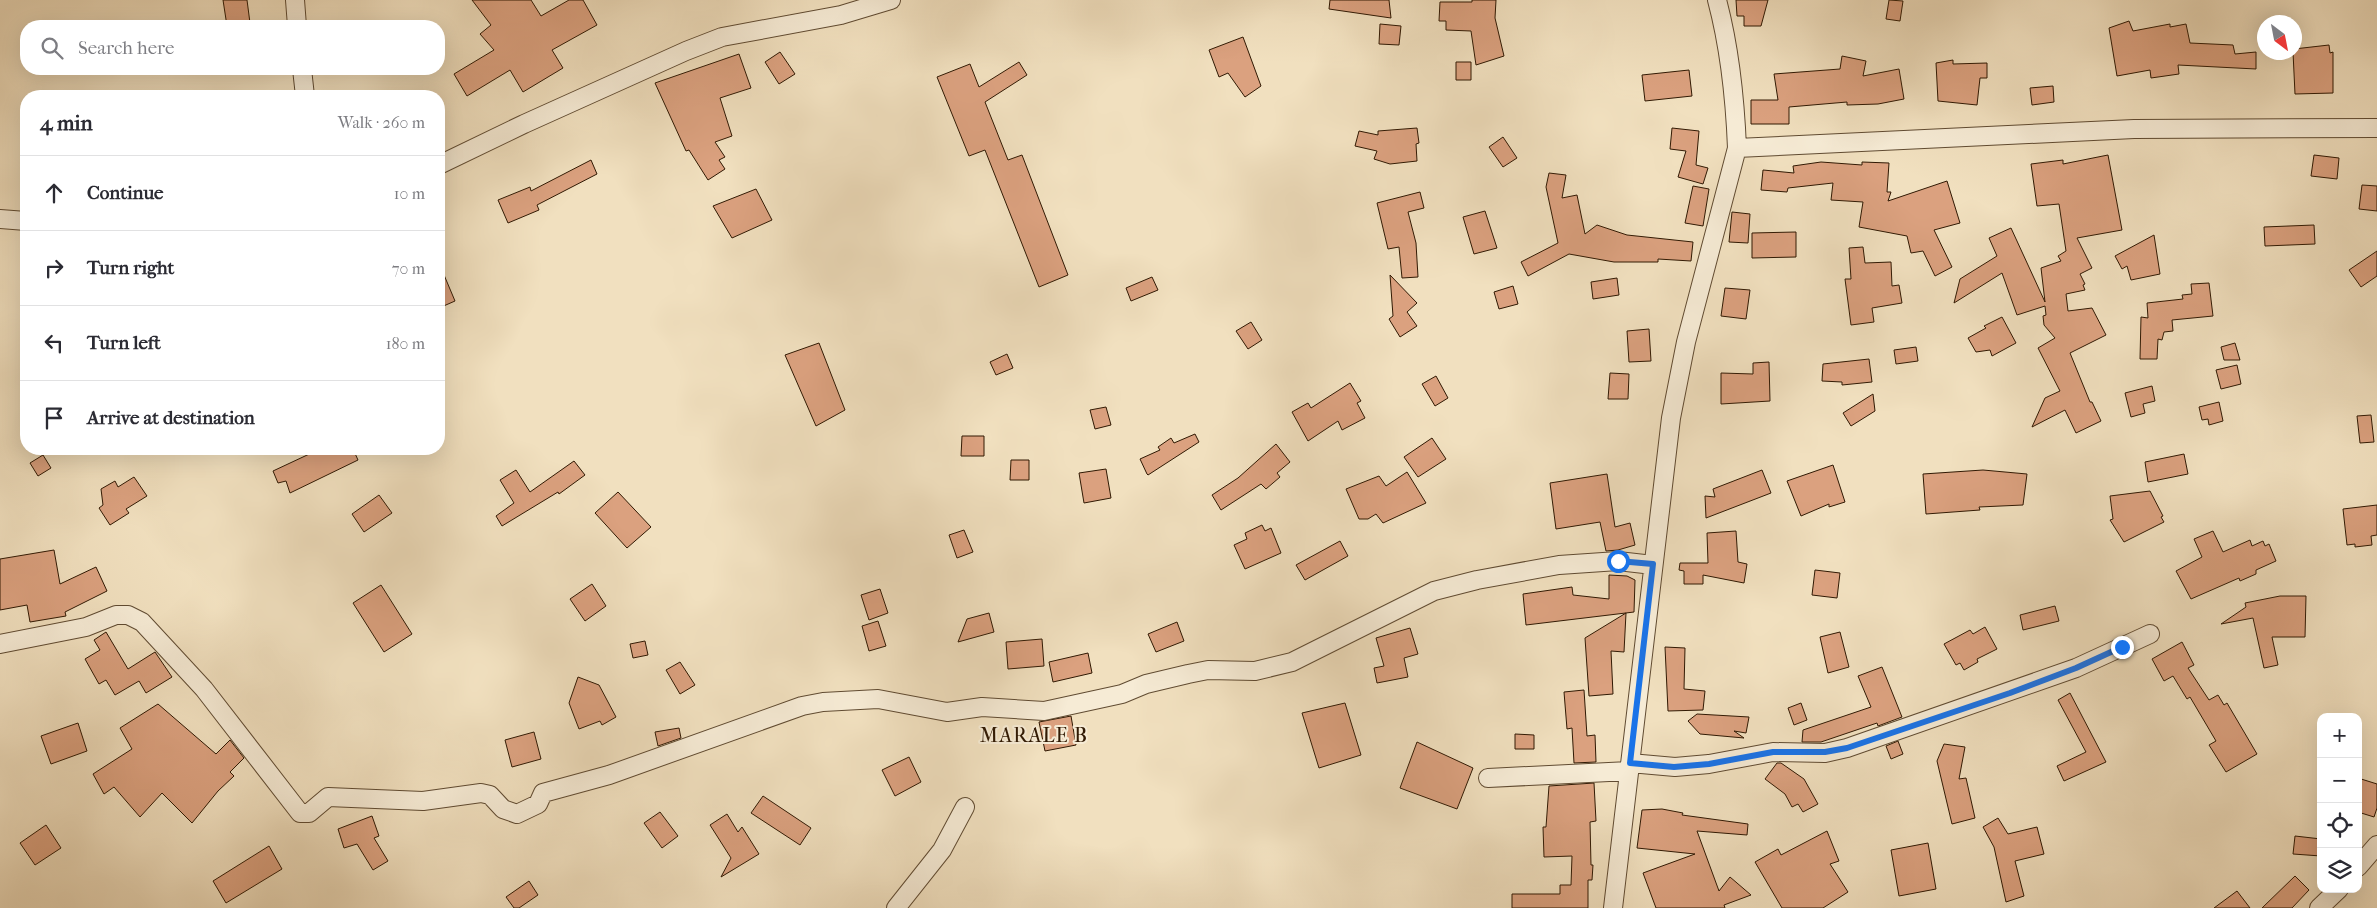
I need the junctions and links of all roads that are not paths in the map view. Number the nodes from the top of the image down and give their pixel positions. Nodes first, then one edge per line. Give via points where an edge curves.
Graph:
1 (294, 0) edge
2 (891, 0) edge
3 (1717, 0) edge
4 (296, 20) edge
5 (303, 75) edge
6 (304, 90) edge
7 (2377, 128) edge
8 (1737, 148) junction
9 (445, 162) edge
10 (0, 220) edge
11 (20, 221) edge
12 (1653, 564) junction
13 (2150, 634) dead end
14 (0, 644) edge
15 (1629, 767) junction
16 (1488, 778) dead end
17 (965, 807) dead end
18 (2377, 845) edge
19 (2362, 862) edge
20 (2335, 893) edge
21 (896, 908) edge
22 (1612, 908) edge
23 (2320, 908) edge

1 - 4 street
2 - 9 street via 842,15 717,39
3 - 8 street via 1732,83
5 - 6 street
7 - 8 street via 2134,129
8 - 12 street via 1677,382
10 - 11 street
12 - 14 street via 1618,561 1560,565 1477,580 1434,591 1292,662 1255,670 1208,670 1044,711 982,707 946,712 878,700 802,706 609,775 543,793 538,804 517,814 502,808 490,795 481,794 423,801 328,798 309,813 300,813 204,689 142,622 128,615 116,615 86,627
12 - 15 street
13 - 15 street via 2076,668 1847,748 1825,752 1773,752 1709,764
15 - 16 street
15 - 22 street
17 - 21 street via 942,850
18 - 19 street
20 - 23 street

